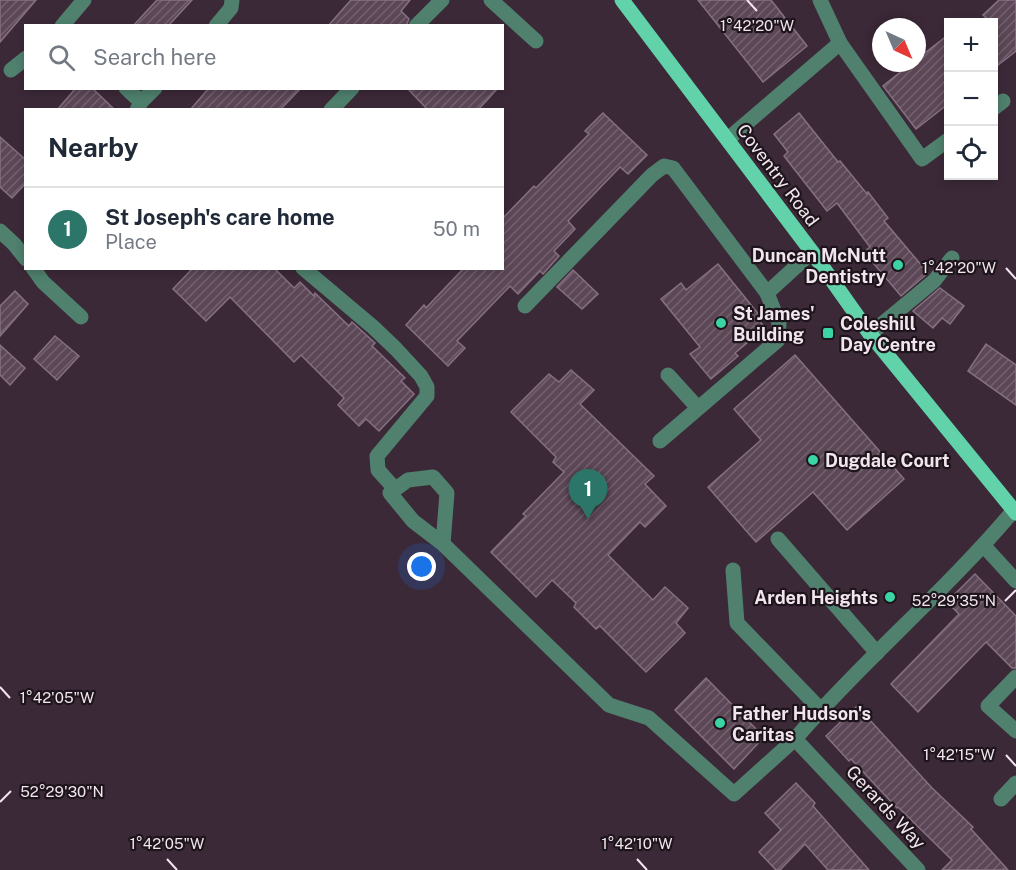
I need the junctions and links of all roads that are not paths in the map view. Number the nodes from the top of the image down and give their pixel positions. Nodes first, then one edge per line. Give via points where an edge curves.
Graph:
1 (84, 0) edge
2 (232, 0) edge
3 (442, 0) edge
4 (491, 0) edge
5 (622, 0) edge
6 (820, 0) edge
7 (64, 24) edge
8 (218, 24) edge
9 (418, 24) edge
10 (536, 41) dead end
11 (840, 43) junction
12 (24, 60) edge
13 (11, 70) dead end
14 (127, 90) edge
15 (153, 90) edge
16 (350, 90) edge
17 (139, 106) edge
18 (333, 108) edge
19 (728, 140) junction
20 (944, 143) edge
21 (0, 231) edge
22 (20, 240) edge
23 (812, 252) junction
24 (952, 258) dead end
25 (34, 270) edge
26 (305, 270) edge
27 (767, 293) junction
28 (525, 306) dead end
29 (81, 317) dead end
30 (870, 333) junction
31 (668, 375) dead end
32 (698, 408) junction
33 (660, 441) dead end
34 (395, 489) junction
35 (1013, 505) edge
36 (778, 539) dead end
37 (443, 544) junction
38 (984, 546) junction
39 (733, 570) dead end
40 (1016, 581) edge
41 (877, 653) junction
42 (1016, 677) edge
43 (821, 710) junction
44 (1016, 731) edge
45 (795, 740) junction
46 (1016, 783) edge
47 (1000, 799) dead end
48 (918, 870) edge

1 - 7 street
2 - 8 street via 231,8
3 - 9 street
4 - 10 street
5 - 19 main road, Coventry Road
6 - 11 street
11 - 19 street
11 - 20 street via 922,159
12 - 13 street
14 - 17 street
15 - 17 street
16 - 18 street
19 - 23 main road, Coventry Road
21 - 22 street
23 - 27 street
23 - 30 main road, Coventry Road
24 - 30 street via 934,281
25 - 29 street
26 - 34 street via 373,327 427,387 427,396 377,456 378,471
27 - 28 street via 673,168 664,166
27 - 32 street via 779,322 778,340
30 - 35 main road, Coventry Road
31 - 32 street
32 - 33 street
34 - 37 street via 390,493 413,521
34 - 37 street via 408,480 433,477 447,493
35 - 38 street
36 - 41 street
37 - 45 street via 609,705 649,718 734,794
38 - 40 street
38 - 41 street
39 - 43 street via 737,623
41 - 43 street
42 - 44 street via 988,706
43 - 45 street
45 - 48 street, Gerards Way
46 - 47 street

